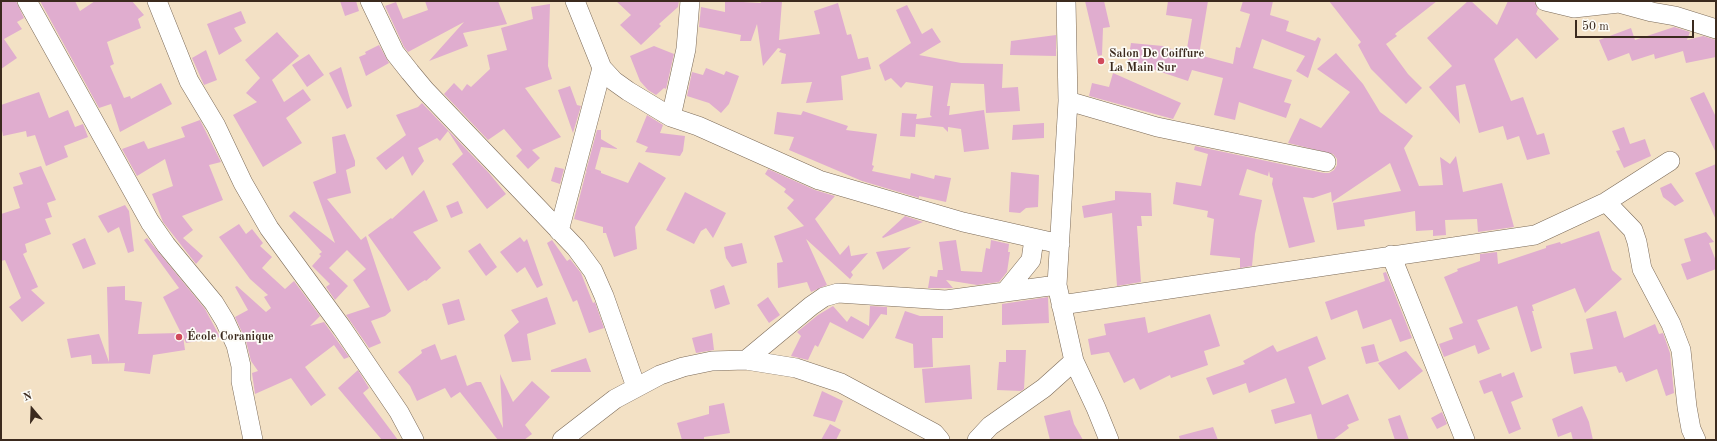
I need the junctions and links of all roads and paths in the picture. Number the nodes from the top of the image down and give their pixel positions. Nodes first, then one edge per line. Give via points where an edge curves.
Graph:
1 (27, 1) edge
2 (156, 1) edge
3 (370, 1) edge
4 (575, 1) edge
5 (690, 1) edge
6 (1066, 1) edge
7 (1546, 1) edge
8 (1716, 29) edge
9 (602, 68) junction
10 (1068, 101) junction
11 (671, 117) junction
12 (1670, 161) dead end
13 (1326, 162) dead end
14 (1606, 202) junction
15 (559, 231) junction
16 (1034, 239) junction
17 (1060, 244) junction
18 (1391, 255) junction
19 (1058, 285) junction
20 (1005, 292) junction
21 (1061, 304) junction
22 (746, 360) junction
23 (1074, 361) junction
24 (636, 387) junction
25 (253, 440) edge
26 (414, 440) edge
27 (562, 440) edge
28 (940, 440) edge
29 (977, 440) edge
30 (1109, 440) edge
31 (1465, 440) edge
32 (1696, 440) edge

1 - 25 street via 150,222 214,303 225,321 236,345 241,366 241,381
2 - 26 street via 189,81 216,126 243,183 269,228 342,328 399,412
3 - 15 street via 395,53 410,72
4 - 9 street
5 - 11 street via 686,49
6 - 10 street
7 - 8 street via 1574,8 1619,3 1676,16
9 - 11 street via 628,91
9 - 15 street
10 - 13 street via 1156,127
10 - 17 street
11 - 16 street via 698,126 819,180 963,222
12 - 14 street
14 - 18 street via 1535,235
14 - 32 street via 1633,230 1638,242 1642,269 1671,324 1680,350 1687,407
15 - 24 street via 593,270
16 - 17 street
16 - 20 street via 1031,260
17 - 19 street
18 - 21 street
18 - 31 street
19 - 20 street
19 - 21 street
20 - 22 street via 946,300 838,293 824,297 811,306
21 - 23 street
22 - 24 street via 712,361 682,367
22 - 28 street via 796,368 840,383 934,433
23 - 29 street via 1044,388 990,426
23 - 30 street
24 - 27 street via 615,399

